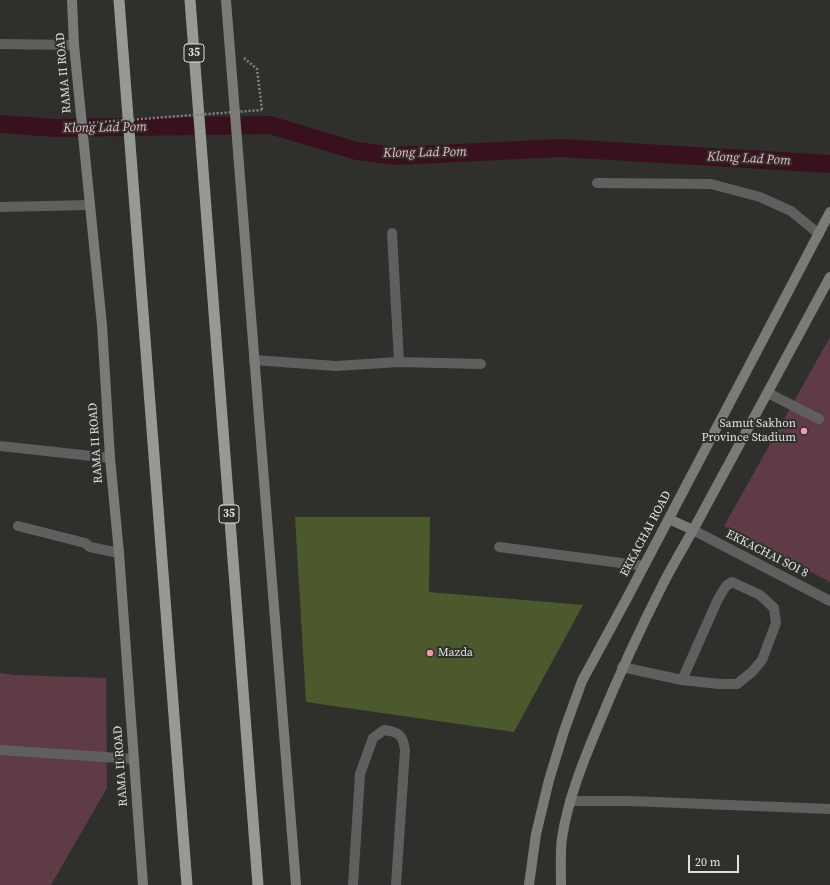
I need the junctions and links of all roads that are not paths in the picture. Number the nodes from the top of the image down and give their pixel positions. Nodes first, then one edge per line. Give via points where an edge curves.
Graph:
1 (72, 0) edge
2 (118, 0) edge
3 (190, 0) edge
4 (194, 0) edge
5 (226, 0) edge
6 (0, 44) edge
7 (74, 45) junction
8 (196, 79) junction
9 (597, 183) dead end
10 (90, 205) junction
11 (0, 207) edge
12 (830, 212) edge
13 (392, 233) dead end
14 (819, 234) junction
15 (830, 277) edge
16 (254, 360) junction
17 (398, 362) junction
18 (481, 364) dead end
19 (768, 393) junction
20 (819, 419) dead end
21 (0, 446) edge
22 (110, 458) junction
23 (669, 519) junction
24 (18, 526) dead end
25 (693, 530) junction
26 (499, 547) dead end
27 (119, 553) junction
28 (644, 566) junction
29 (830, 601) edge
30 (622, 667) junction
31 (682, 680) junction
32 (0, 750) edge
33 (134, 759) junction
34 (570, 801) junction
35 (830, 809) edge
36 (143, 885) edge
37 (187, 885) edge
38 (258, 885) edge
39 (296, 885) edge
40 (353, 885) edge
41 (396, 885) edge
42 (529, 885) edge
43 (561, 885) edge

1 - 7 main road, RAMA II ROAD
2 - 37 highway
3 - 8 highway, 35
4 - 8 highway
5 - 16 main road
6 - 7 street
7 - 10 main road, RAMA II ROAD
8 - 38 highway, 35
9 - 14 street via 711,184 760,197 791,211
10 - 11 street
10 - 22 main road, RAMA II ROAD via 102,326
12 - 14 main road, EKKACHAI ROAD
13 - 17 street
14 - 23 main road, EKKACHAI ROAD
15 - 19 main road
16 - 17 street via 336,366
16 - 39 main road
17 - 18 street
19 - 20 street
19 - 25 main road
21 - 22 street
22 - 27 main road, RAMA II ROAD
23 - 25 main road
23 - 28 main road, EKKACHAI ROAD
24 - 27 street
25 - 29 street, EKKACHAI SOI 8
25 - 30 main road
26 - 28 street
27 - 33 main road, RAMA II ROAD
28 - 42 main road, EKKACHAI ROAD via 582,681 549,780 536,834
30 - 31 street
30 - 34 main road
31 - 31 street via 737,684 762,660 776,622 774,608 760,595 732,582 726,586
32 - 33 street
33 - 36 main road, RAMA II ROAD
34 - 35 street
34 - 43 main road via 562,840
40 - 41 street via 360,774 373,738 384,730 395,731 401,736 405,750

